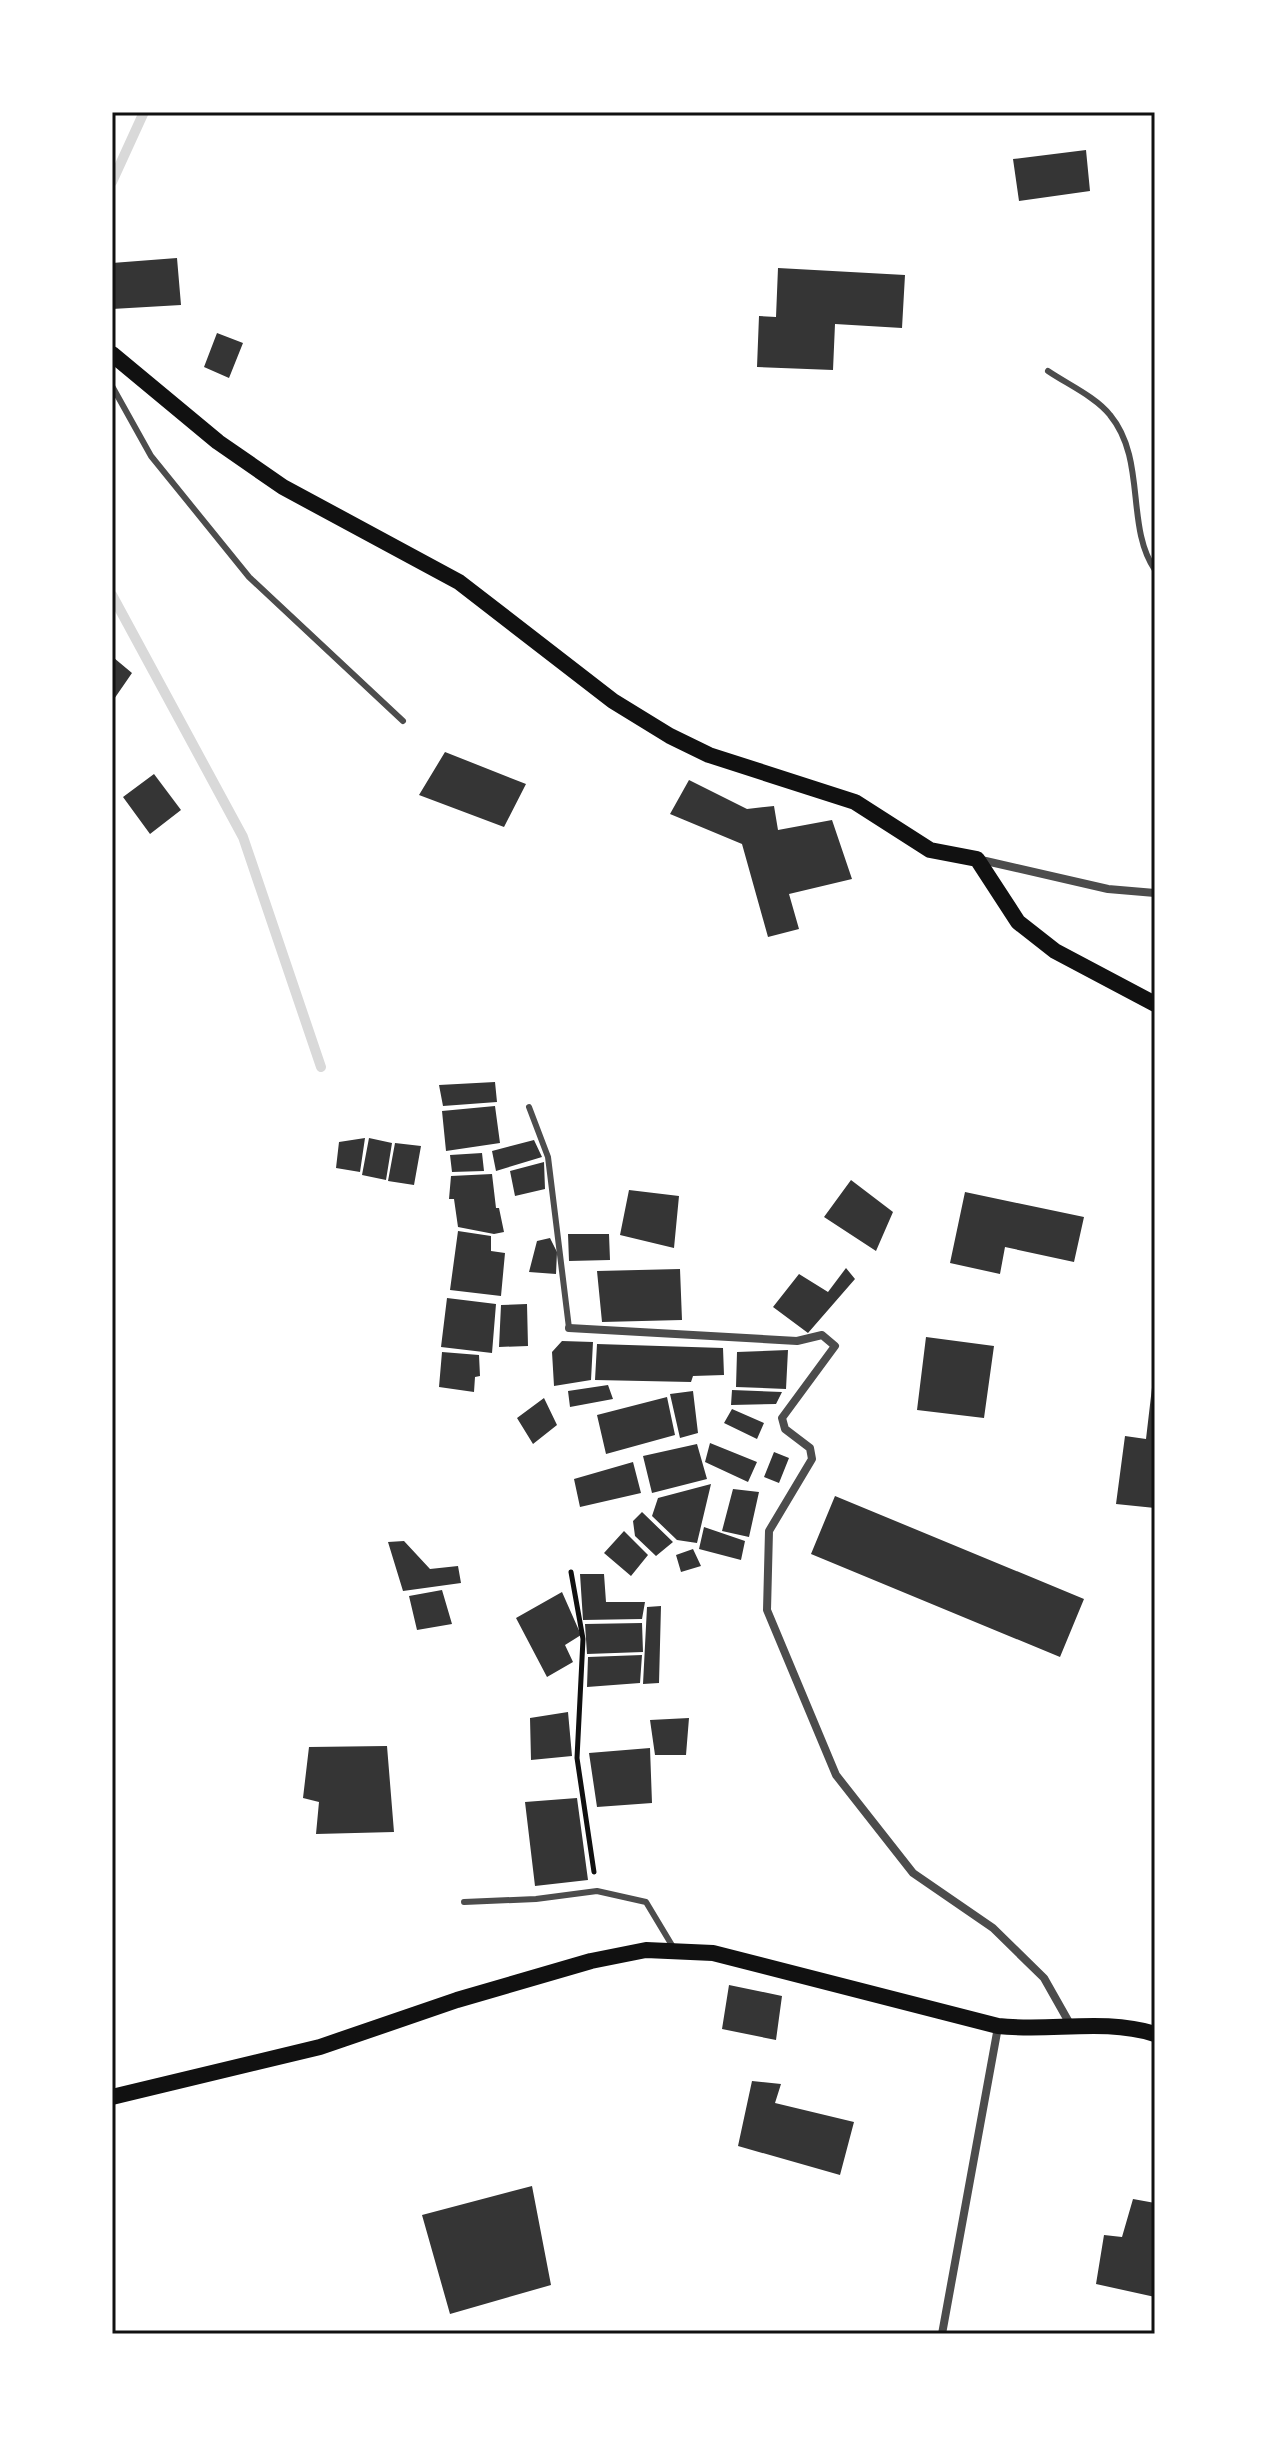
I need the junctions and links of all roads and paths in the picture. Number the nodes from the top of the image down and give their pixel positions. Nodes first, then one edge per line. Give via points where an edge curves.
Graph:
1 (112, 354) edge
2 (1048, 371) dead end
3 (112, 386) edge
4 (1155, 570) edge
5 (403, 721) dead end
6 (977, 859) junction
7 (1155, 893) edge
8 (1155, 1004) edge
9 (529, 1107) dead end
10 (569, 1328) joint
11 (571, 1572) dead end
12 (597, 1891) junction
13 (464, 1902) dead end
14 (675, 1950) junction
15 (1070, 2024) junction
16 (998, 2026) junction
17 (1155, 2034) edge
18 (112, 2097) edge
19 (942, 2334) edge

1 - 6 main road via 270,478 459,582 613,701 670,736 709,755 855,802 930,850
2 - 4 lane via 1109,413 1130,451 1141,526
3 - 5 lane via 151,456 249,577
6 - 7 street via 1108,889
6 - 8 main road via 1018,922 1055,951
9 - 10 lane via 548,1157
10 - 15 street via 797,1341 822,1335 835,1346 782,1418 785,1429 810,1448 812,1459 769,1531 767,1610 836,1775 913,1873 993,1928 1044,1978
11 - 12 path via 583,1639 577,1758
12 - 13 lane
12 - 14 lane via 646,1902
14 - 16 main road via 713,1953
14 - 18 main road via 591,1961 320,2047
15 - 16 main road
15 - 17 main road
16 - 19 street

